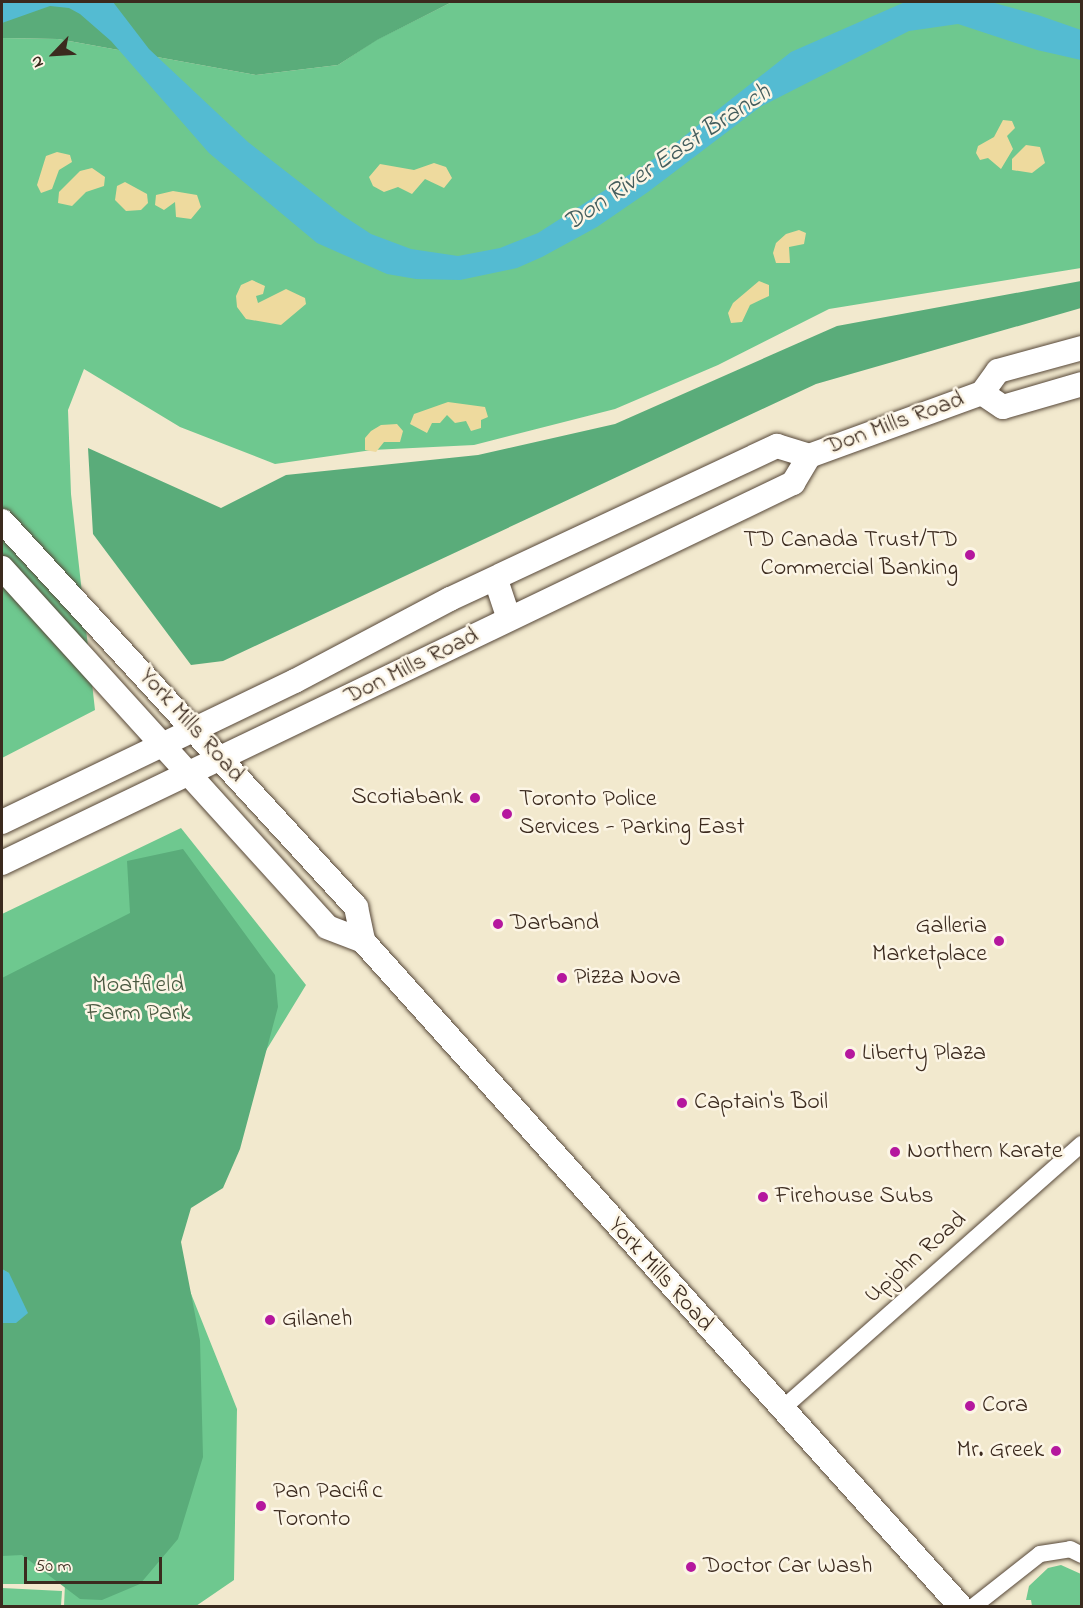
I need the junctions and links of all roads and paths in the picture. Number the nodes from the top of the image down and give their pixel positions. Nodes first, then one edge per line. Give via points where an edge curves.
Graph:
1 (1082, 348) edge
2 (1082, 384) edge
3 (982, 393) junction
4 (809, 456) junction
5 (681, 493) junction
6 (2, 521) edge
7 (698, 528) junction
8 (2, 568) edge
9 (496, 580) junction
10 (509, 619) junction
11 (194, 729) junction
12 (161, 745) junction
13 (220, 758) junction
14 (186, 774) junction
15 (2, 822) edge
16 (2, 863) edge
17 (363, 941) junction
18 (1082, 1144) edge
19 (782, 1408) junction
20 (1082, 1555) edge
21 (960, 1606) edge
22 (974, 1606) edge

1 - 3 main road, Don Mills Road via 998,371
2 - 3 main road, Don Mills Road via 1003,407
3 - 4 main road, Don Mills Road
4 - 5 main road, Don Mills Road via 777,446
4 - 7 main road, Don Mills Road via 793,483
5 - 7 main road
5 - 9 main road, Don Mills Road
6 - 11 main road, York Mills Road
7 - 10 main road, Don Mills Road
8 - 12 main road, York Mills Road
9 - 10 main road
9 - 11 main road, Don Mills Road via 450,599
10 - 13 main road, Don Mills Road
11 - 12 main road, Don Mills Road
11 - 13 main road, York Mills Road
12 - 14 main road, York Mills Road
12 - 15 main road, Don Mills Road
13 - 14 main road, Don Mills Road
13 - 17 main road, York Mills Road via 356,907
14 - 16 main road, Don Mills Road
14 - 17 main road, York Mills Road via 327,927
17 - 19 main road, York Mills Road
18 - 19 street, Upjohn Road
19 - 21 main road, York Mills Road
20 - 22 street via 1070,1549 1040,1554

